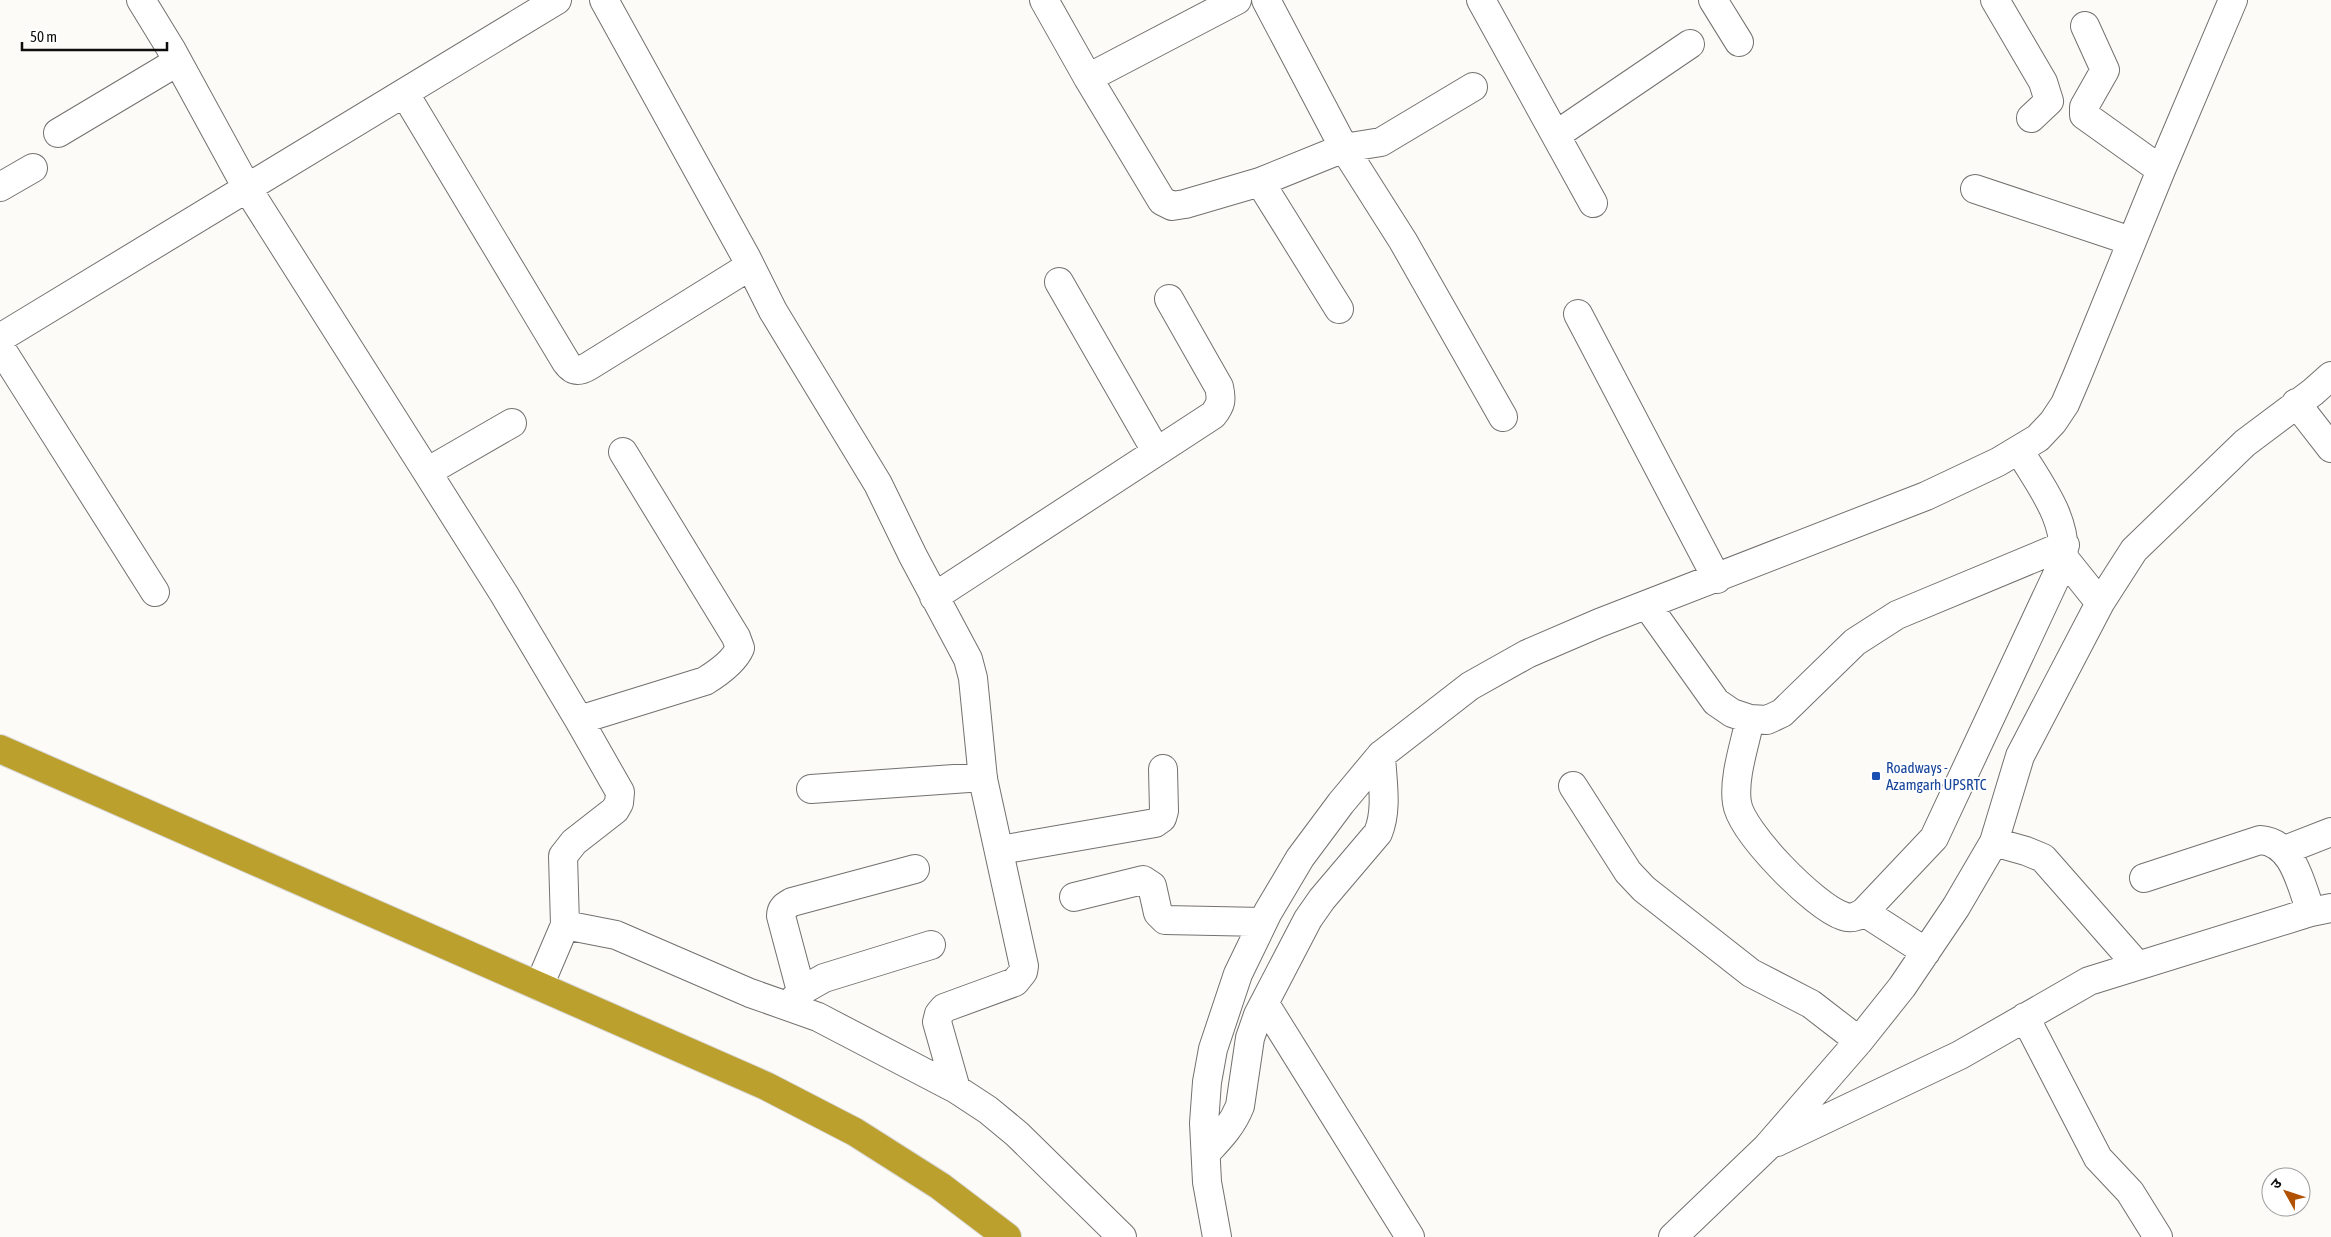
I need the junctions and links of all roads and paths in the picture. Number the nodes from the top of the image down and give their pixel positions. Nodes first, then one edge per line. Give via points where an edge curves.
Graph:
1 (141, 0) edge
2 (557, 0) edge
3 (604, 0) edge
4 (1044, 0) edge
5 (1236, 0) edge
6 (1266, 0) edge
7 (1481, 0) edge
8 (1713, 0) edge
9 (1994, 0) edge
10 (2233, 0) edge
11 (2085, 26) dead end
12 (1739, 42) dead end
13 (1690, 44) dead end
14 (177, 62) junction
15 (1088, 78) junction
16 (1473, 87) dead end
17 (404, 94) junction
18 (2031, 118) dead end
19 (58, 133) dead end
20 (1556, 135) junction
21 (1344, 148) junction
22 (32, 168) dead end
23 (2160, 170) junction
24 (1260, 182) junction
25 (0, 187) edge
26 (247, 188) junction
27 (1976, 189) dead end
28 (1593, 203) dead end
29 (2131, 241) junction
30 (750, 266) junction
31 (1059, 282) dead end
32 (1169, 299) dead end
33 (1339, 309) dead end
34 (1578, 314) dead end
35 (0, 338) edge
36 (0, 347) edge
37 (2318, 390) edge
38 (1503, 417) dead end
39 (512, 422) dead end
40 (2331, 448) edge
41 (2019, 450) junction
42 (1156, 451) junction
43 (623, 452) dead end
44 (427, 472) junction
45 (2065, 552) junction
46 (1717, 579) junction
47 (155, 592) dead end
48 (934, 597) junction
49 (2100, 602) junction
50 (1647, 605) junction
51 (1750, 719) junction
52 (578, 720) junction
53 (0, 749) edge
54 (1381, 755) junction
55 (1163, 769) dead end
56 (983, 777) junction
57 (1573, 786) dead end
58 (811, 789) dead end
59 (2331, 832) edge
60 (1994, 842) junction
61 (1000, 850) junction
62 (2285, 850) junction
63 (915, 869) dead end
64 (2144, 878) dead end
65 (1074, 897) dead end
66 (2321, 910) edge
67 (1864, 912) junction
68 (1263, 922) junction
69 (565, 925) junction
70 (931, 945) dead end
71 (1926, 952) junction
72 (2137, 966) junction
73 (539, 986) junction
74 (794, 999) junction
75 (1265, 1004) junction
76 (2025, 1017) junction
77 (1859, 1041) junction
78 (956, 1089) junction
79 (1767, 1147) junction
80 (1206, 1153) junction
81 (1007, 1237) edge
82 (1122, 1237) edge
83 (1217, 1237) edge
84 (1410, 1237) edge
85 (1673, 1237) edge
86 (2158, 1237) edge

1 - 14 street
2 - 17 street
3 - 30 street
4 - 15 street
5 - 15 street
6 - 21 street
7 - 20 street
8 - 12 street
9 - 18 street via 2043,82 2049,101
10 - 23 street
11 - 23 street via 2105,70 2084,107 2084,115
13 - 20 street
14 - 19 street
14 - 26 street
15 - 24 street via 1166,204 1185,204
16 - 21 street via 1388,138
17 - 26 street
17 - 30 street via 566,362 575,371 580,372
20 - 28 street
21 - 24 street
21 - 38 street via 1403,241
22 - 25 street
23 - 29 street
24 - 33 street
26 - 35 street
26 - 44 street
27 - 29 street
29 - 41 street via 2065,404 2038,438
30 - 48 street via 773,312 878,484
31 - 42 street
32 - 42 street via 1219,388 1222,400 1213,415
34 - 46 street
36 - 47 street
37 - 40 street
37 - 49 street via 2245,443 2134,550
39 - 44 street
41 - 45 street via 2061,526
41 - 46 street via 1926,496
42 - 48 street
43 - 52 street via 740,648 721,670 705,681
44 - 52 street
45 - 49 street
45 - 51 street via 1897,615 1855,642 1782,713 1767,720
45 - 67 street via 1934,838
46 - 50 street
48 - 56 street via 961,644 973,678
49 - 60 street via 2020,756
50 - 51 street via 1716,702 1732,713
50 - 54 street via 1527,654 1470,686
51 - 67 street via 1737,791 1737,804 1746,824 1779,867 1825,906 1854,918
52 - 69 street via 620,792 615,810 574,842 563,856
53 - 73 highway
54 - 68 street via 1340,803 1300,858
54 - 75 street via 1384,810 1378,833 1308,919
55 - 61 street via 1164,812 1155,823
56 - 58 street
56 - 61 street
57 - 77 street via 1628,872 1644,889 1751,973 1811,1004
59 - 62 street
60 - 71 street
60 - 72 street via 2043,858
61 - 78 street via 1023,972 1015,982 944,1008 939,1014 937,1022
62 - 64 street via 2278,844 2260,840
62 - 66 street
63 - 74 street via 785,906 781,916
65 - 68 street via 1143,880 1152,886 1158,913 1166,920
66 - 72 street
67 - 71 street
68 - 80 street via 1238,974 1213,1048 1204,1123
69 - 73 street
69 - 74 street via 616,934 750,993
70 - 74 street via 824,978
71 - 77 street
72 - 76 street via 2089,981
73 - 81 highway via 766,1086 855,1132 940,1186
74 - 78 street
75 - 80 street via 1253,1026 1240,1106 1229,1128
75 - 84 street
76 - 79 street via 1960,1055
76 - 86 street via 2098,1158 2130,1192
77 - 79 street
78 - 82 street via 1018,1134
79 - 85 street
80 - 83 street

